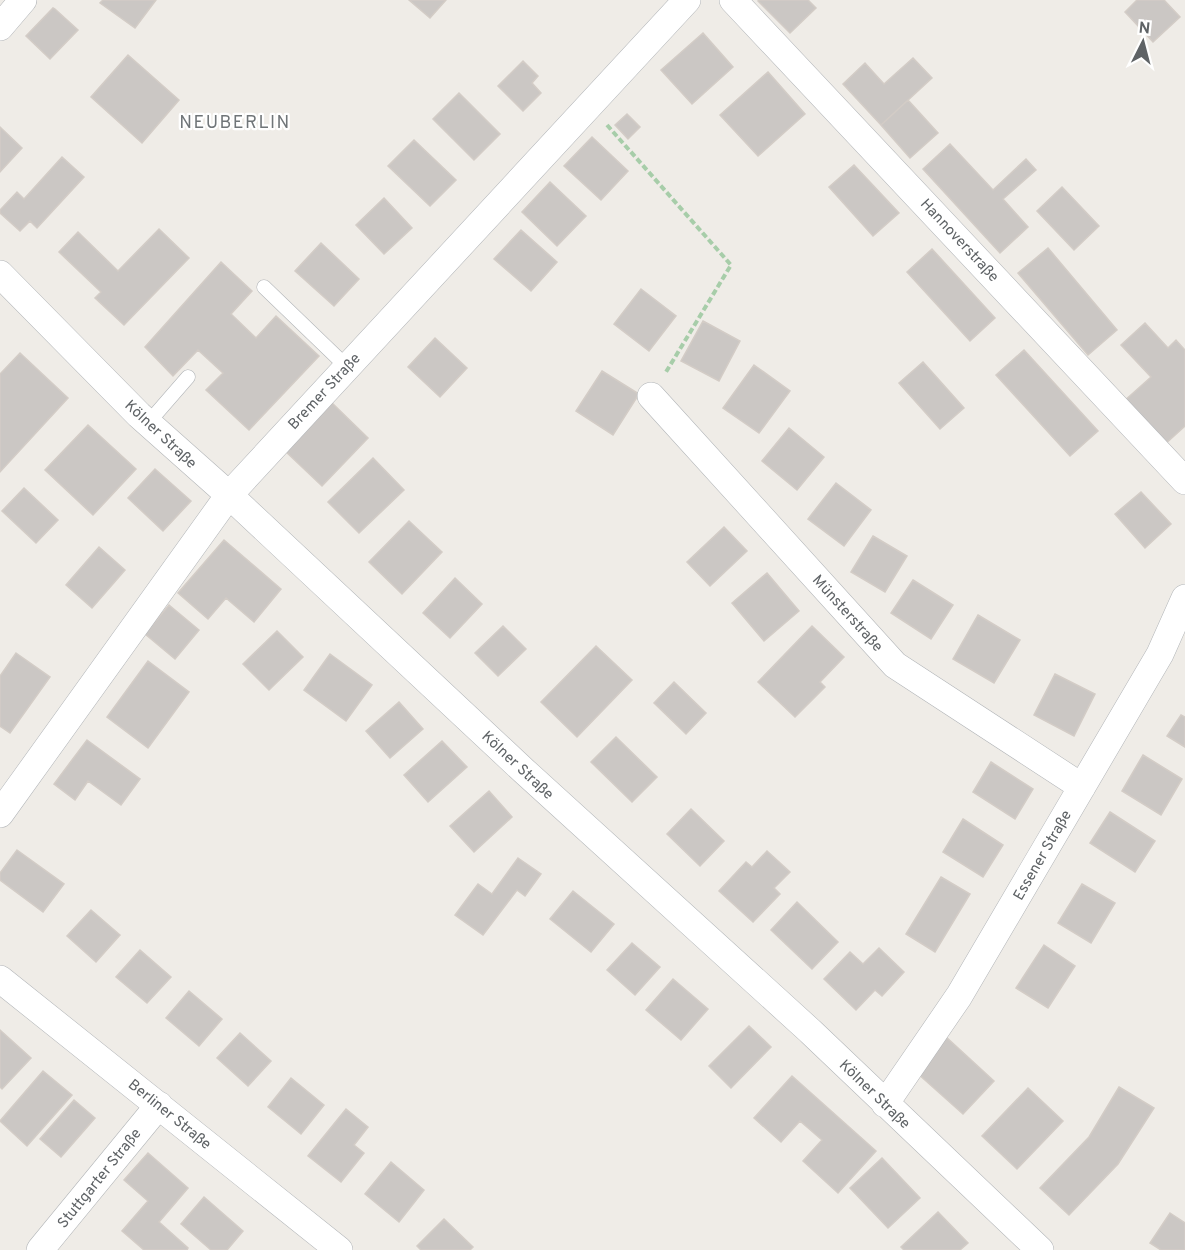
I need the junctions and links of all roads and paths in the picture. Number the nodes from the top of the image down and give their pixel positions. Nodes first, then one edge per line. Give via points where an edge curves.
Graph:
1 (23, 0) edge
2 (687, 0) edge
3 (733, 0) edge
4 (0, 27) edge
5 (590, 105) junction
6 (0, 274) edge
7 (264, 287) dead end
8 (347, 367) junction
9 (188, 377) dead end
10 (651, 396) joint
11 (148, 423) junction
12 (1185, 481) edge
13 (228, 495) junction
14 (1185, 598) edge
15 (1082, 788) junction
16 (0, 814) edge
17 (0, 979) edge
18 (885, 1104) junction
19 (159, 1105) junction
20 (40, 1250) edge
21 (339, 1250) edge
22 (1040, 1250) edge

1 - 4 street
2 - 5 street, Bremer Straße
3 - 12 street, Hannoverstraße
5 - 8 street, Bremer Straße
5 - 10 path via 731,265
6 - 11 street, Kölner Straße
7 - 8 lane
8 - 13 street, Bremer Straße
9 - 11 lane
10 - 15 street, Münsterstraße via 895,664
11 - 13 street, Kölner Straße
13 - 16 street, Bremer Straße
13 - 18 street, Kölner Straße
14 - 15 street, Essener Straße via 1160,654
15 - 18 street, Essener Straße via 959,996
17 - 19 street, Berliner Straße
18 - 22 street, Kölner Straße
19 - 20 street, Stuttgarter Straße
19 - 21 street, Berliner Straße

